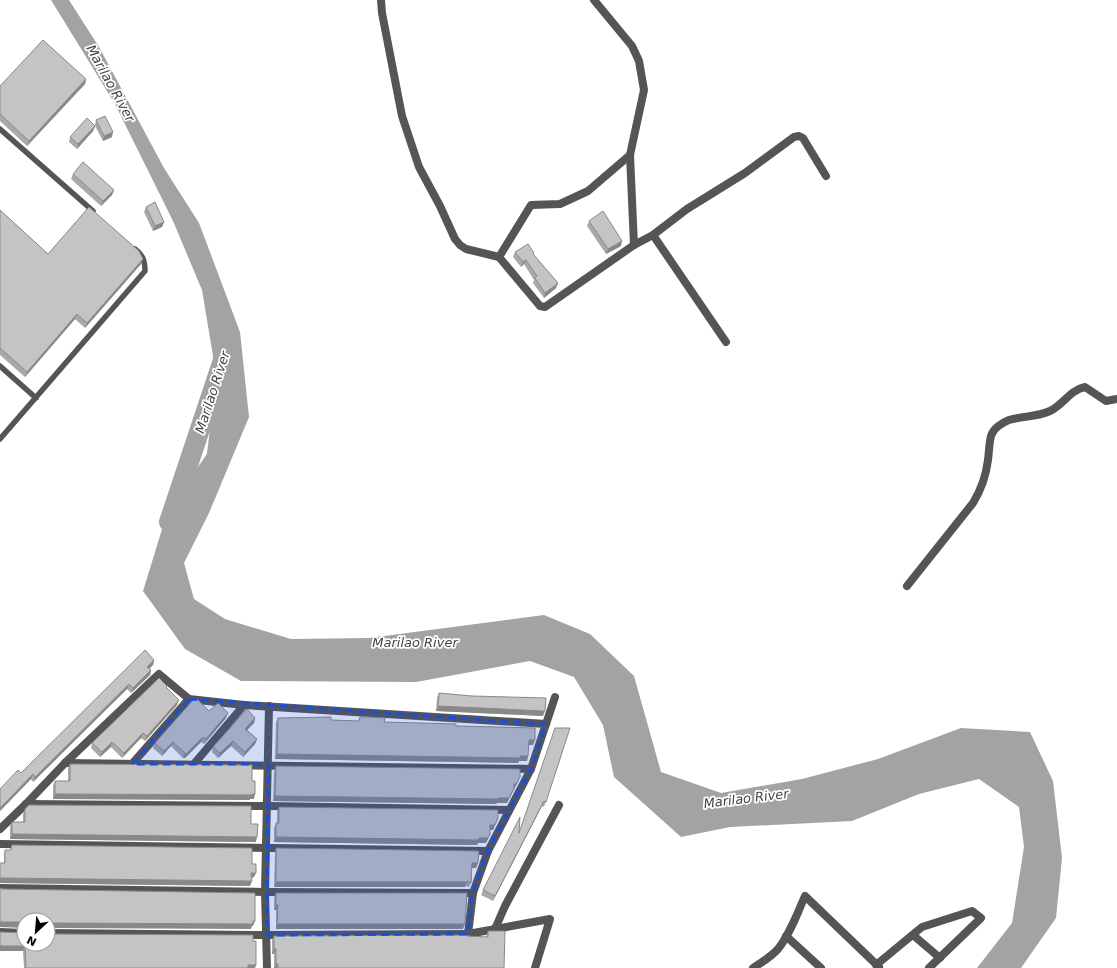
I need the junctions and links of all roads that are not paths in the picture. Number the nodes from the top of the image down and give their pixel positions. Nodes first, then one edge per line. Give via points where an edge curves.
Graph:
1 (381, 0) edge
2 (594, 0) edge
3 (0, 129) edge
4 (630, 155) junction
5 (826, 176) dead end
6 (100, 217) edge
7 (652, 235) junction
8 (129, 243) edge
9 (634, 245) junction
10 (500, 257) junction
11 (726, 342) dead end
12 (0, 366) edge
13 (36, 398) junction
14 (1117, 399) edge
15 (0, 439) edge
16 (907, 586) dead end
17 (555, 697) dead end
18 (189, 699) junction
19 (244, 705) junction
20 (270, 706) junction
21 (546, 724) junction
22 (65, 763) junction
23 (132, 764) junction
24 (268, 764) junction
25 (193, 765) junction
26 (531, 769) junction
27 (26, 804) junction
28 (559, 804) dead end
29 (268, 806) junction
30 (509, 810) junction
31 (0, 829) edge
32 (0, 844) edge
33 (267, 848) junction
34 (488, 851) junction
35 (0, 888) edge
36 (265, 892) junction
37 (473, 893) junction
38 (495, 929) junction
39 (0, 932) edge
40 (16, 933) edge
41 (56, 933) edge
42 (468, 934) junction
43 (267, 935) junction
44 (913, 935) junction
45 (786, 936) junction
46 (940, 958) junction
47 (878, 966) edge
48 (757, 967) edge
49 (267, 968) edge
50 (535, 968) edge
51 (821, 968) edge
52 (929, 968) edge

1 - 10 street via 402,116 419,167 460,245 466,249
2 - 4 street via 632,46 639,61 644,90
3 - 6 lane
4 - 9 street
4 - 10 street via 588,191 560,204 531,205
5 - 7 street via 803,138 794,137
7 - 9 street
7 - 11 street
8 - 13 lane via 141,253 145,271
9 - 10 street via 545,307 536,303
12 - 13 lane
13 - 15 lane
14 - 16 street via 1106,401 1085,387 1080,388 1052,410 1009,420 995,429 991,436 983,484 974,503
17 - 21 street
18 - 19 street
18 - 22 street via 159,674
18 - 23 street
19 - 20 street
19 - 25 street
20 - 21 street
20 - 24 street
21 - 26 street
22 - 23 street
22 - 27 street
23 - 25 street
24 - 25 street
24 - 26 street
24 - 29 street
26 - 30 street
27 - 29 street
27 - 31 street
28 - 38 street
29 - 30 street
29 - 33 street
30 - 34 street
32 - 33 street
33 - 34 street
33 - 36 street
34 - 37 street
35 - 36 street
36 - 37 street
36 - 43 street
37 - 42 street
38 - 42 street
38 - 50 street via 550,919
39 - 40 street
41 - 43 street
42 - 43 street
43 - 49 street
44 - 46 street
44 - 46 street via 922,927 972,911 981,918
44 - 47 street
45 - 47 street via 805,896
45 - 48 street via 771,956
45 - 51 street
46 - 52 street

